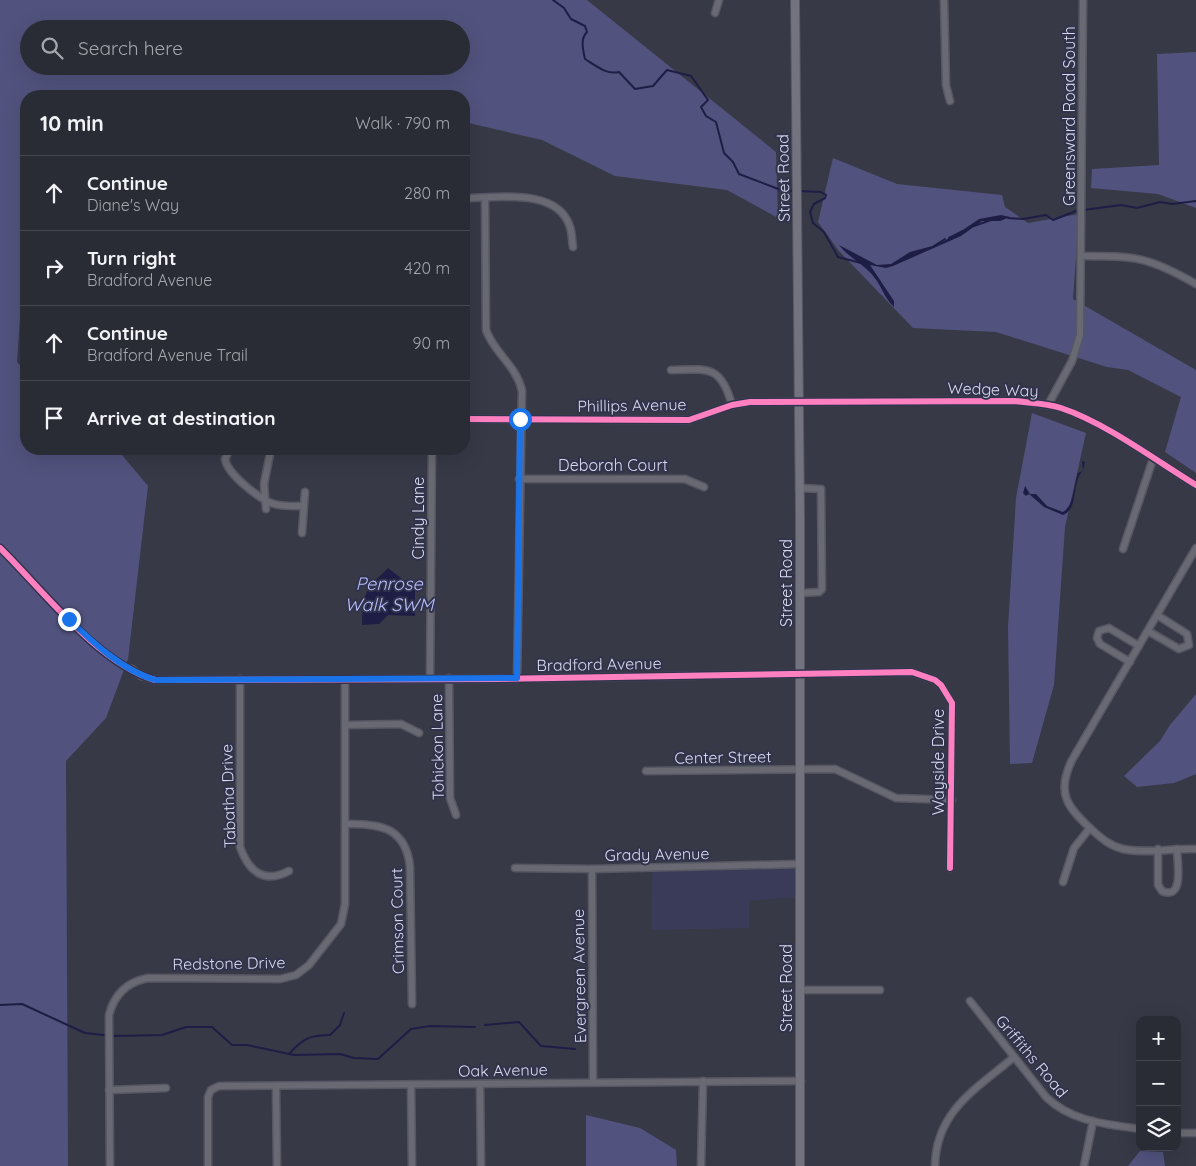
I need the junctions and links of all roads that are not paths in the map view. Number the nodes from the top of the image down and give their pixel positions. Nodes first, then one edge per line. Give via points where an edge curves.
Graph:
1 (719, 0) edge
2 (796, 0) edge
3 (944, 0) edge
4 (1083, 0) edge
5 (715, 13) dead end
6 (950, 101) dead end
7 (470, 198) edge
8 (485, 198) junction
9 (573, 246) dead end
10 (1082, 256) junction
11 (1196, 284) edge
12 (671, 370) dead end
13 (799, 400) junction
14 (732, 405) junction
15 (1048, 405) junction
16 (470, 419) edge
17 (520, 419) junction
18 (227, 455) edge
19 (270, 455) edge
20 (432, 455) edge
21 (1153, 458) junction
22 (520, 479) junction
23 (1196, 485) edge
24 (704, 487) dead end
25 (799, 488) junction
26 (305, 492) dead end
27 (266, 501) junction
28 (303, 506) junction
29 (266, 509) dead end
30 (302, 533) dead end
31 (1196, 548) edge
32 (1123, 549) dead end
33 (800, 593) junction
34 (1157, 615) junction
35 (1148, 631) junction
36 (1139, 646) junction
37 (1130, 662) junction
38 (132, 669) dead end
39 (800, 676) junction
40 (430, 678) junction
41 (449, 678) junction
42 (517, 678) junction
43 (240, 679) junction
44 (345, 680) junction
45 (345, 725) junction
46 (419, 733) dead end
47 (800, 770) junction
48 (646, 771) dead end
49 (952, 800) junction
50 (456, 815) dead end
51 (345, 824) junction
52 (1090, 828) junction
53 (1177, 849) junction
54 (1196, 849) edge
55 (1158, 850) junction
56 (800, 864) junction
57 (515, 868) dead end
58 (950, 868) dead end
59 (592, 869) junction
60 (289, 871) dead end
61 (1063, 882) dead end
62 (800, 990) junction
63 (880, 990) dead end
64 (970, 1001) dead end
65 (412, 1004) dead end
66 (1014, 1057) junction
67 (703, 1081) junction
68 (800, 1081) junction
69 (594, 1082) junction
70 (411, 1085) junction
71 (480, 1085) junction
72 (276, 1087) junction
73 (166, 1088) dead end
74 (109, 1090) junction
75 (1093, 1121) junction
76 (1136, 1128) edge
77 (1181, 1133) edge
78 (1196, 1133) edge
79 (110, 1166) edge
80 (208, 1166) edge
81 (277, 1166) edge
82 (412, 1166) edge
83 (481, 1166) edge
84 (701, 1166) edge
85 (800, 1166) edge
86 (935, 1166) edge
87 (1084, 1166) edge

1 - 5 street
2 - 13 main road, Street Road
3 - 6 street via 946,86
4 - 10 street, Greensward Road South
7 - 8 street
8 - 9 street via 544,200 567,221
8 - 17 street via 486,330 520,381
10 - 11 street via 1143,259 1168,268
10 - 15 street, Greensward Road South via 1079,342
12 - 14 street via 716,374 724,380
13 - 14 street, Phillips Avenue
13 - 15 street, Wedge Way via 1015,401
13 - 25 main road, Street Road
14 - 17 street, Phillips Avenue via 689,420
15 - 21 street, Wedge Way via 1094,423
16 - 17 street, Phillips Avenue
17 - 22 street
18 - 27 street via 225,460 228,470
19 - 27 street via 264,484
20 - 40 street, Cindy Lane
21 - 23 street, Wedge Way
21 - 32 street
22 - 24 street, Deborah Court via 686,479
22 - 42 street
25 - 33 main road, Street Road
25 - 33 street via 821,489 822,589
26 - 28 street
27 - 28 street
27 - 29 street
28 - 30 street
31 - 34 street
33 - 39 main road, Street Road
34 - 35 street
34 - 35 street via 1188,634 1189,644 1179,649
35 - 36 street
36 - 37 street
36 - 37 street via 1108,628 1098,631 1100,644
37 - 52 street via 1072,760 1066,776 1064,791 1069,807
38 - 43 street, Bradford Avenue via 155,680
39 - 42 street, Bradford Avenue
39 - 47 main road, Street Road
39 - 49 street, Wayside Drive via 912,672 934,680 952,703
40 - 41 street, Bradford Avenue
40 - 44 street, Bradford Avenue
41 - 42 street, Bradford Avenue
41 - 50 street, Tohickon Lane via 450,798
43 - 44 street, Bradford Avenue
43 - 60 street, Tabatha Drive via 240,847 251,867 263,876 272,878
44 - 45 street, Redstone Drive
45 - 46 street via 401,724
45 - 51 street, Redstone Drive
47 - 48 street, Center Street
47 - 49 street, Center Street via 841,770 904,800
47 - 56 main road, Street Road
49 - 58 street, Wayside Drive
51 - 65 street, Crimson Court via 385,827 395,834 408,853
51 - 74 street, Redstone Drive via 343,920 305,969 280,979 148,978 129,984 115,1000 109,1015
52 - 55 street via 1116,847
52 - 61 street via 1074,848
53 - 54 street
53 - 55 street
53 - 55 street via 1178,885 1170,893 1162,891 1158,885
56 - 59 street, Grady Avenue
56 - 62 main road, Street Road
57 - 59 street, Grady Avenue
59 - 69 street, Evergreen Avenue
62 - 63 street
62 - 68 main road, Street Road
64 - 66 street, Griffiths Road
66 - 75 street, Griffiths Road via 1056,1107 1066,1114
66 - 86 street via 951,1112 937,1141
67 - 68 street, Oak Avenue
67 - 69 street, Oak Avenue
67 - 84 street
68 - 85 main road, Street Road
69 - 71 street, Oak Avenue
70 - 71 street, Oak Avenue
70 - 72 street, Oak Avenue
70 - 82 street
71 - 83 street
72 - 80 street, Oak Avenue via 219,1086 211,1090
72 - 81 street
73 - 74 street
74 - 79 street, Redstone Drive
75 - 76 street, Griffiths Road
75 - 87 street
77 - 78 street

